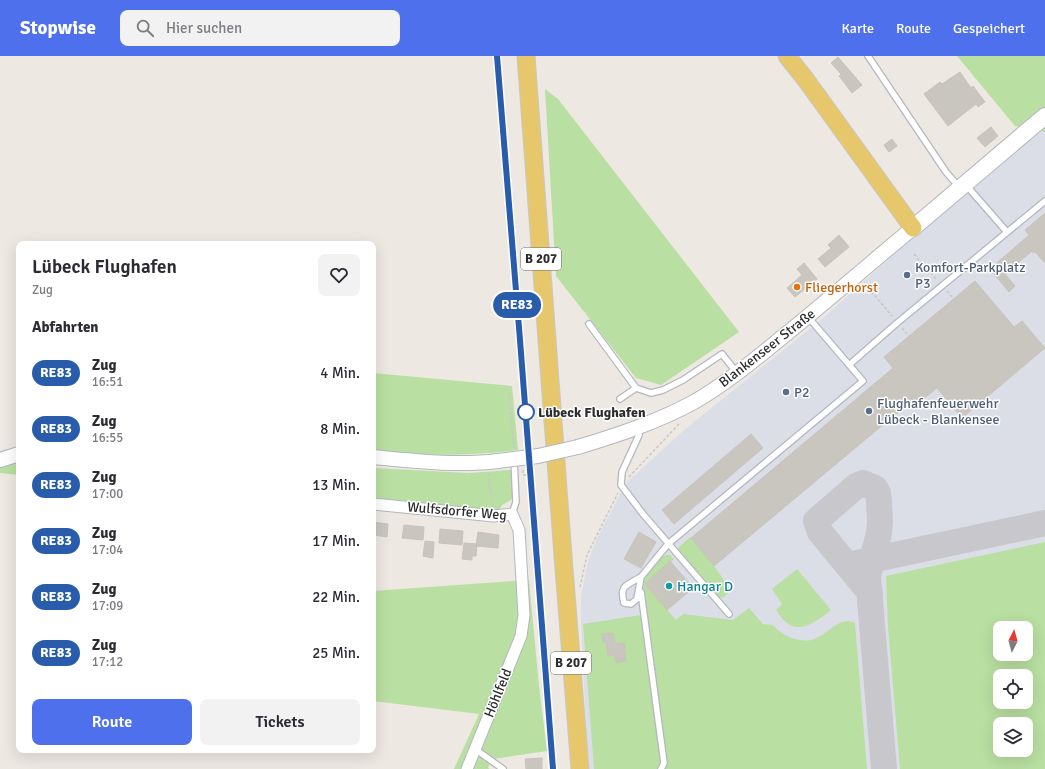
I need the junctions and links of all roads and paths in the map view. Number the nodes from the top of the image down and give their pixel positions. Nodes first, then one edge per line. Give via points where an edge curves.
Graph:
1 (526, 56) edge
2 (787, 56) edge
3 (868, 56) edge
4 (1045, 116) edge
5 (962, 185) junction
6 (1045, 201) edge
7 (913, 228) junction
8 (1006, 232) junction
9 (914, 254) dead end
10 (857, 275) junction
11 (942, 286) junction
12 (954, 299) dead end
13 (808, 317) junction
14 (897, 322) junction
15 (589, 324) dead end
16 (909, 336) dead end
17 (849, 365) junction
18 (737, 374) junction
19 (636, 388) junction
20 (509, 392) dead end
21 (620, 399) dead end
22 (681, 422) dead end
23 (637, 428) junction
24 (16, 455) edge
25 (514, 455) joint
26 (376, 456) edge
27 (0, 460) edge
28 (494, 465) junction
29 (523, 472) dead end
30 (528, 475) dead end
31 (621, 485) junction
32 (492, 496) dead end
33 (376, 504) edge
34 (512, 514) junction
35 (668, 544) junction
36 (587, 555) dead end
37 (641, 577) junction
38 (640, 586) junction
39 (729, 614) dead end
40 (524, 615) joint
41 (475, 749) junction
42 (467, 769) edge
43 (503, 769) edge
44 (580, 769) edge
45 (661, 769) edge

1 - 44 main road, B 207
2 - 7 main road
3 - 5 lane via 946,172
4 - 5 main road, Blankenseer Straße
5 - 7 main road, Blankenseer Straße
5 - 8 lane
6 - 8 lane
7 - 10 street, Blankenseer Straße
8 - 11 lane
9 - 11 path
10 - 13 street, Blankenseer Straße
10 - 14 path
11 - 12 path
11 - 14 lane
13 - 17 lane
13 - 18 street, Blankenseer Straße
14 - 16 path
14 - 17 lane
15 - 19 lane
17 - 35 lane via 863,382
18 - 19 lane via 722,354 663,390 651,392
18 - 23 street, Blankenseer Straße via 694,402
19 - 21 lane
20 - 25 path
22 - 31 path
23 - 28 street, Blankenseer Straße, bridge via 578,447
23 - 31 lane via 639,435 622,472
24 - 27 street
25 - 34 lane via 516,502
26 - 28 street
28 - 32 path via 488,480
29 - 30 path via 523,475
31 - 35 lane
31 - 36 path
33 - 34 street, Wulfsdorfer Weg via 494,516
34 - 40 street, Wulfsdorfer Weg via 519,530
35 - 37 lane
35 - 39 lane
37 - 38 lane
37 - 38 lane via 624,587 621,594 624,603 631,604 637,599
38 - 45 lane via 664,763
40 - 41 street, Höhlfeld via 521,636
41 - 42 street, Höhlfeld
41 - 43 lane

